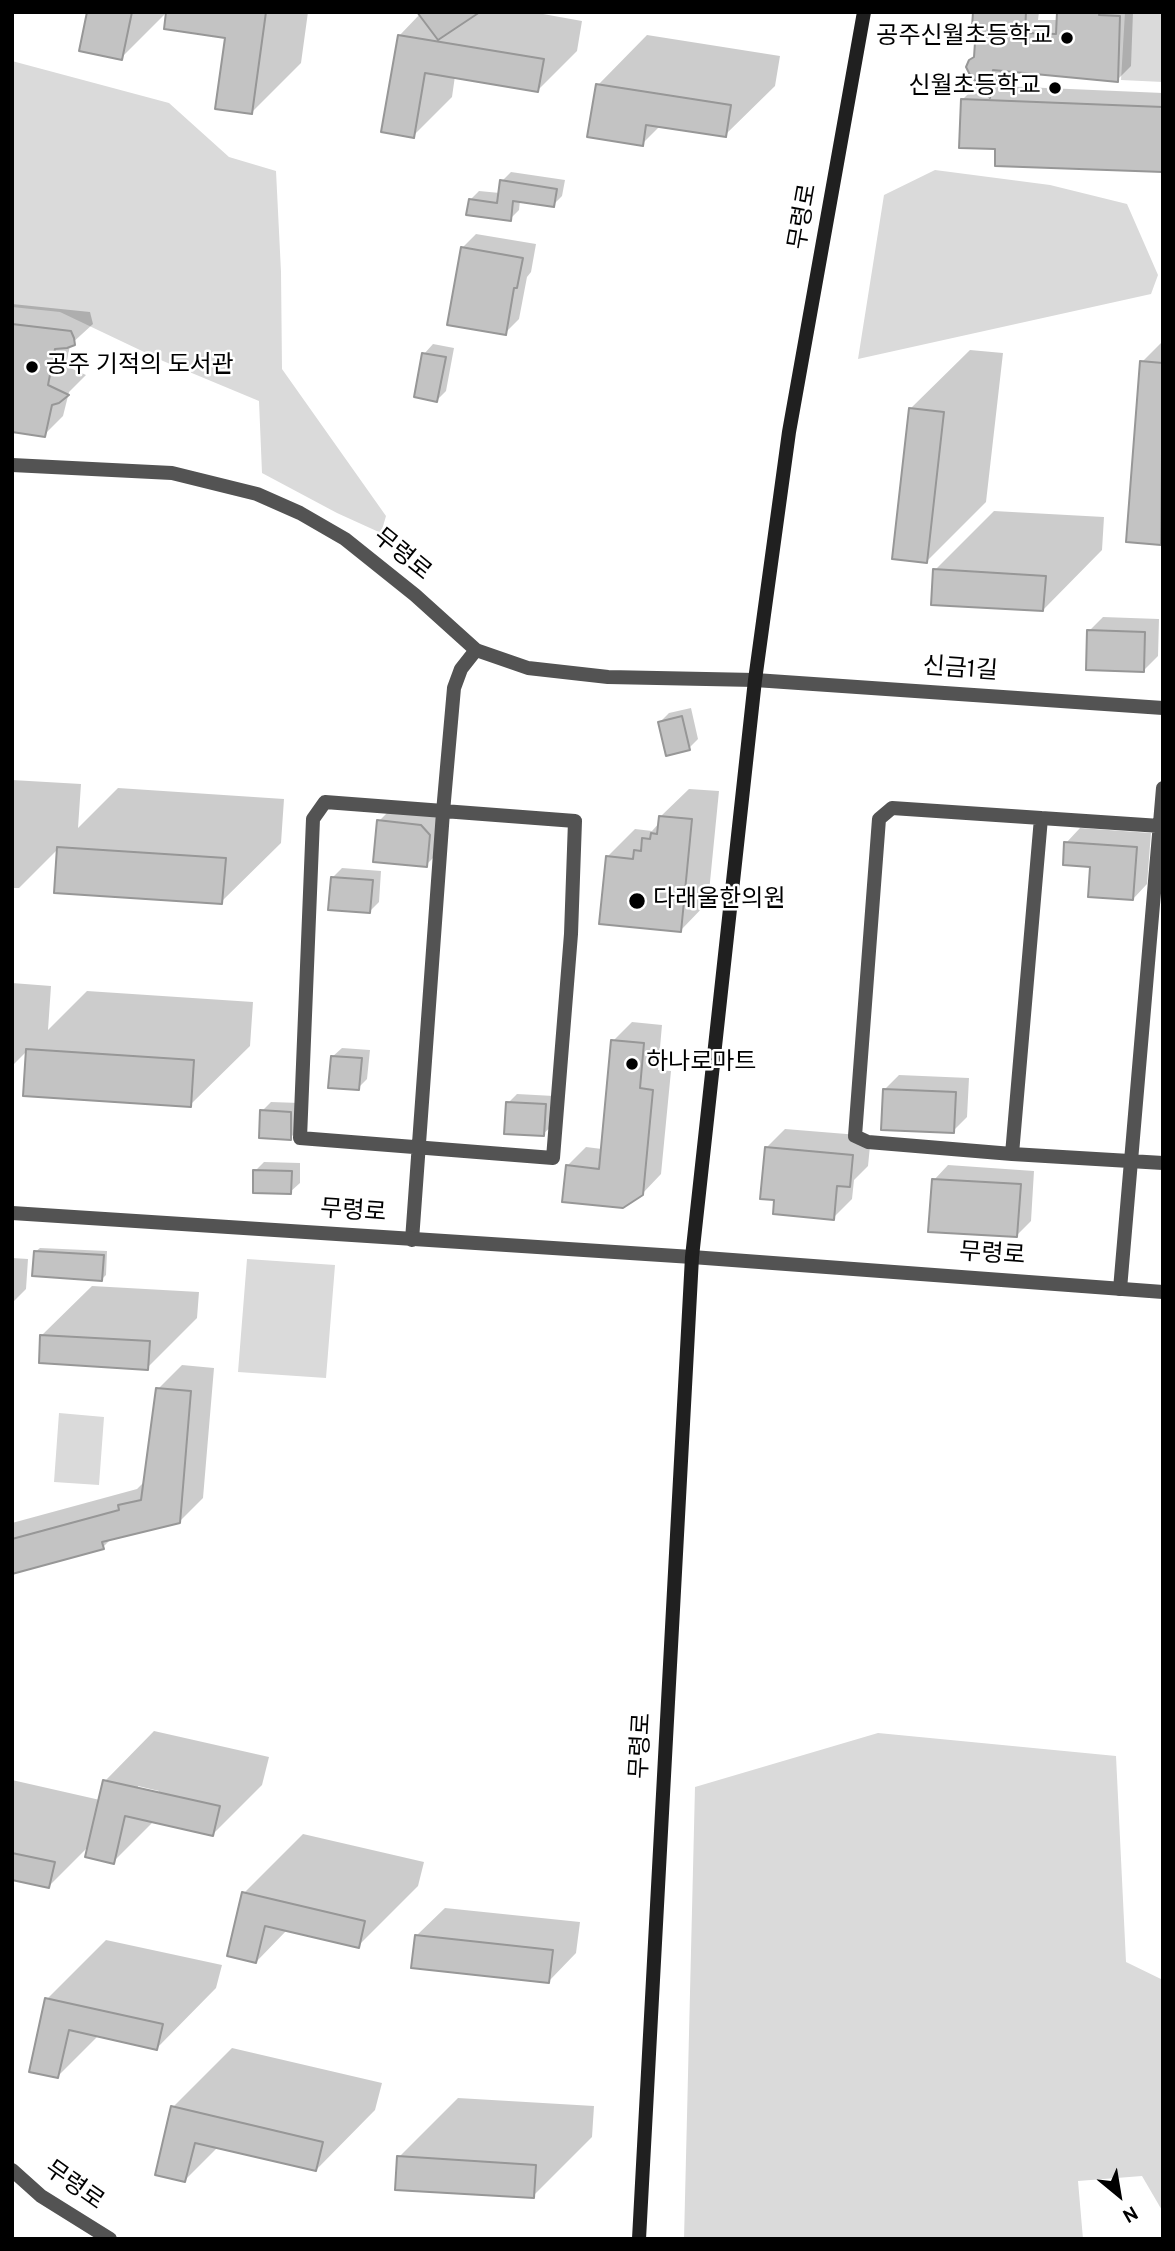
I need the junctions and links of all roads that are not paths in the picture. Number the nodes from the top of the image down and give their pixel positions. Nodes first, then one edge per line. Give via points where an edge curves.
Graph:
1 (864, 12) edge
2 (12, 465) edge
3 (476, 650) junction
4 (755, 680) junction
5 (1163, 708) edge
6 (1163, 788) edge
7 (443, 812) junction
8 (1041, 818) junction
9 (1160, 826) junction
10 (419, 1147) junction
11 (1012, 1154) junction
12 (1131, 1161) junction
13 (1163, 1163) edge
14 (12, 1213) edge
15 (412, 1240) junction
16 (692, 1257) junction
17 (1120, 1289) junction
18 (1163, 1292) edge
19 (12, 2170) edge
20 (110, 2239) edge
21 (639, 2239) edge

1 - 4 main road, 무령로 via 789,432
2 - 3 street, 무령로 via 172,474 257,494 345,540
3 - 4 street, 무령로 via 528,668 608,677
3 - 7 street via 454,688
4 - 5 street, 신금1길
4 - 16 main road, 무령로
6 - 9 street
7 - 10 street
7 - 10 street via 325,802 313,819 300,1138
7 - 10 street via 575,821 571,934 553,1158
8 - 9 street
8 - 11 street
8 - 11 street via 892,808 879,819 855,1136 868,1142
9 - 12 street
10 - 15 street
11 - 12 street
12 - 13 street
12 - 17 street
14 - 15 street, 무령로
15 - 16 street, 무령로
16 - 17 street, 무령로
16 - 21 main road, 무령로
17 - 18 street, 무령로
19 - 20 street, 무령로 via 41,2196

